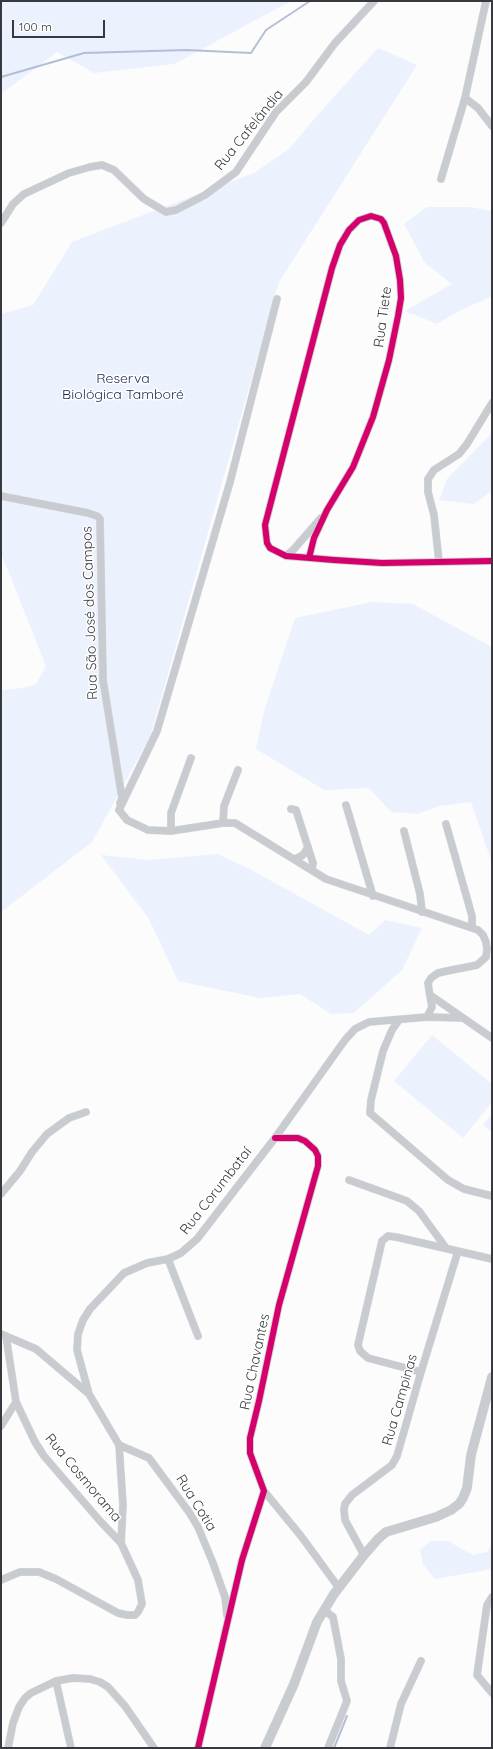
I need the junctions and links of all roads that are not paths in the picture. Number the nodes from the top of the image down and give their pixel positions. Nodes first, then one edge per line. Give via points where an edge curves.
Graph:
1 (374, 1) edge
2 (486, 1) edge
3 (465, 98) junction
4 (492, 126) edge
5 (441, 179) dead end
6 (1, 223) edge
7 (277, 299) dead end
8 (492, 403) edge
9 (1, 496) edge
10 (328, 510) junction
11 (286, 556) junction
12 (310, 558) junction
13 (492, 561) edge
14 (439, 562) junction
15 (191, 758) dead end
16 (238, 770) dead end
17 (346, 805) dead end
18 (291, 809) dead end
19 (119, 810) junction
20 (223, 823) junction
21 (446, 824) dead end
22 (171, 831) junction
23 (404, 831) dead end
24 (308, 847) junction
25 (295, 859) junction
26 (312, 870) junction
27 (373, 896) junction
28 (422, 912) junction
29 (472, 928) junction
30 (430, 994) junction
31 (427, 1017) junction
32 (463, 1018) junction
33 (400, 1020) junction
34 (492, 1038) edge
35 (86, 1112) dead end
36 (275, 1138) junction
37 (350, 1180) dead end
38 (1, 1194) edge
39 (492, 1196) edge
40 (446, 1248) junction
41 (458, 1251) junction
42 (168, 1259) junction
43 (492, 1259) edge
44 (3, 1335) edge
45 (198, 1336) dead end
46 (421, 1372) junction
47 (492, 1377) edge
48 (89, 1394) junction
49 (16, 1402) junction
50 (1, 1426) edge
51 (120, 1445) junction
52 (264, 1491) junction
53 (121, 1543) junction
54 (364, 1555) junction
55 (1, 1580) edge
56 (339, 1588) junction
57 (492, 1597) edge
58 (324, 1610) junction
59 (228, 1621) junction
60 (421, 1661) dead end
61 (56, 1681) junction
62 (492, 1693) edge
63 (8, 1748) edge
64 (71, 1748) edge
65 (154, 1748) edge
66 (198, 1748) edge
67 (265, 1748) edge
68 (328, 1748) edge
69 (390, 1748) edge

1 - 6 street, Rua Cafelândia via 335,43 306,82 276,112 236,172 205,195 176,210 166,212 144,199 114,170 102,165 69,173 24,194 13,204
2 - 3 street
3 - 4 street via 478,108
3 - 5 street
7 - 19 street via 230,482 157,731
8 - 14 street via 459,454 434,470 428,479
9 - 19 street, Rua São José dos Campos via 88,513 100,519 103,680 122,798
10 - 11 street, Rua Tiete
10 - 11 street, Rua Tiete via 353,467 373,417 398,316 400,280 396,256 384,223 381,219 371,216 359,220 340,244 265,525 270,548
10 - 12 street, Rua Tiete via 314,538
11 - 12 street
12 - 14 street via 382,563
13 - 14 street
15 - 22 street via 170,814
16 - 20 street via 224,806
17 - 27 street
18 - 24 street via 296,810
19 - 22 street via 127,820 140,828
20 - 22 street
20 - 25 street via 235,823
21 - 29 street via 472,916
23 - 28 street
24 - 25 street via 303,855
24 - 26 street via 313,863
25 - 26 street
26 - 27 street via 326,879
27 - 28 street
28 - 29 street
29 - 30 street via 483,935 487,949 486,957 477,965 434,975 428,983
30 - 31 street via 432,1007
30 - 32 street
31 - 32 street, Rua Corumbataí
31 - 33 street, Rua Corumbataí
32 - 34 street
33 - 36 street, Rua Corumbataí via 369,1022 355,1029
33 - 39 street via 392,1030 383,1051 370,1113 448,1180 464,1189
35 - 38 street via 69,1118 47,1134
36 - 42 street, Rua Corumbataí via 197,1239 181,1253
36 - 52 street, Rua Chavantes via 298,1138 305,1141 316,1150 318,1166 279,1305 250,1438 250,1453
37 - 40 street via 407,1201 419,1211
40 - 41 street
40 - 46 street via 396,1237 384,1238 379,1247 359,1339 360,1351 368,1358
41 - 43 street
41 - 46 street, Rua Campinas
42 - 45 street
42 - 48 street, Rua Corumbataí via 147,1263 124,1274 112,1284 86,1315 78,1334 77,1350
44 - 48 street, Rua Cosmorama via 36,1349
44 - 49 street, Rua Cosmorama
46 - 54 street, Rua Campinas via 395,1461 347,1499 345,1504 345,1520
47 - 54 street via 471,1454 467,1488 459,1504 436,1517 386,1532
48 - 51 street, Rua Cosmorama
49 - 50 street
49 - 53 street, Rua Cosmorama via 44,1456
51 - 53 street via 123,1505
51 - 59 street, Rua Cotia via 149,1458 189,1512 204,1540 225,1597
52 - 56 street, Rua Chavantes
52 - 59 street via 242,1560
53 - 55 street via 138,1580 141,1593 142,1604 135,1614 118,1613 39,1572 20,1572
54 - 56 street
56 - 58 street
57 - 62 street via 487,1605 477,1675
58 - 67 street
58 - 68 street via 333,1617 341,1659 341,1681 347,1701
59 - 66 street
60 - 69 street via 401,1704
61 - 63 street via 31,1692 25,1698 13,1723
61 - 64 street
61 - 65 street via 73,1678 100,1682 125,1706

